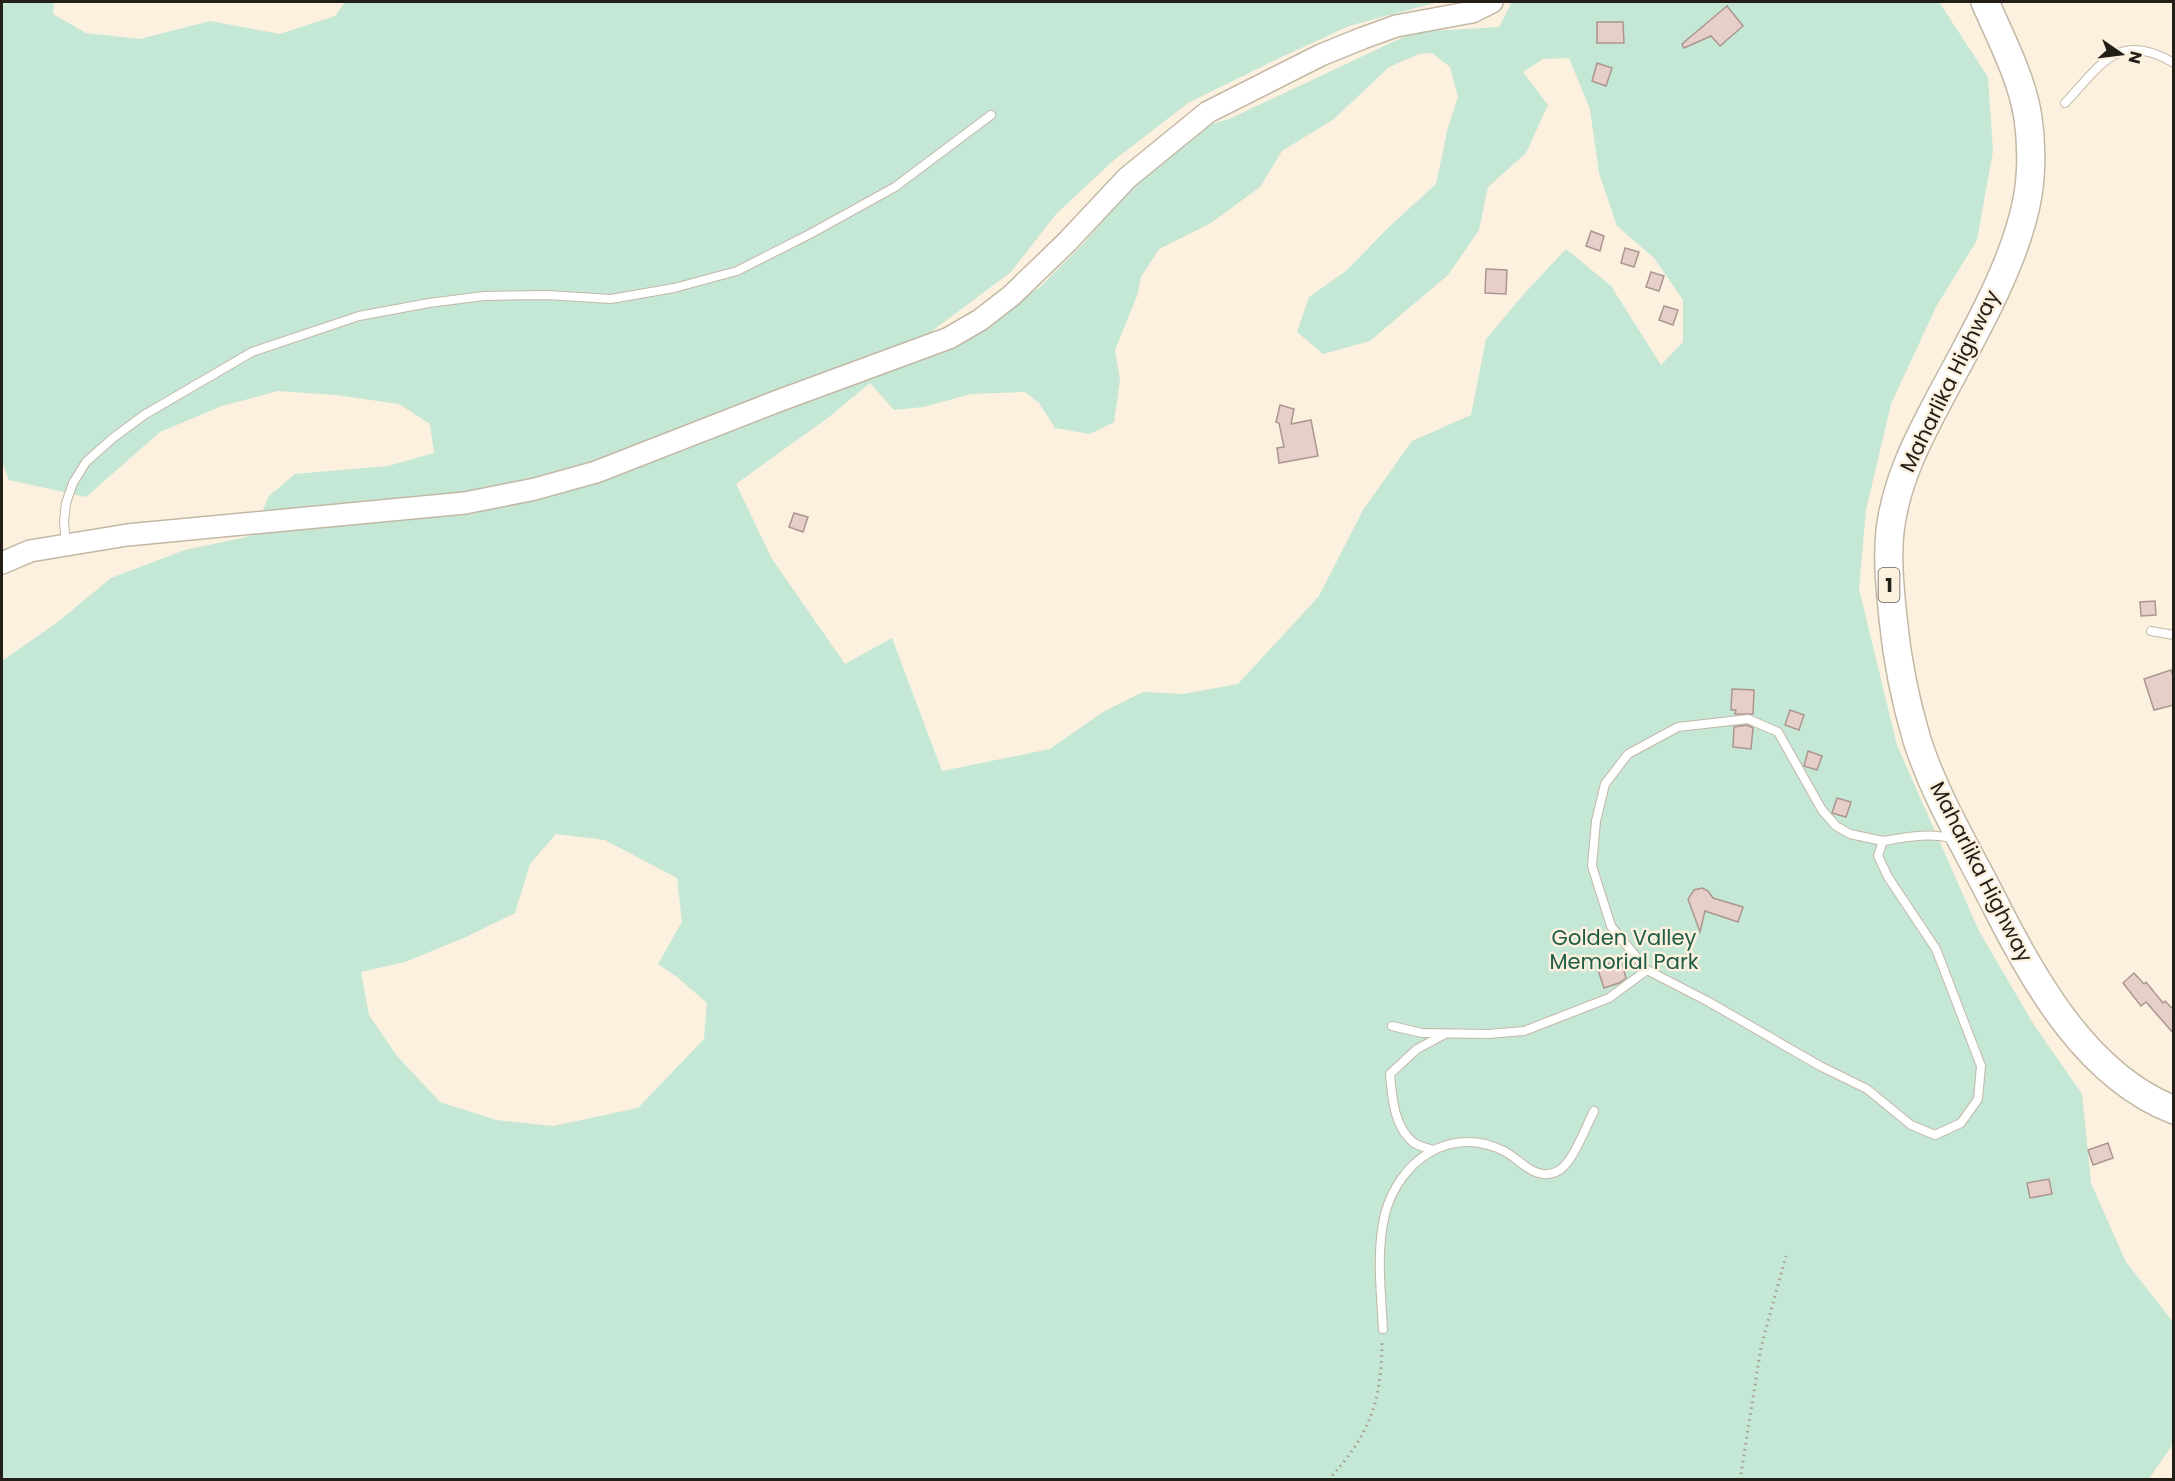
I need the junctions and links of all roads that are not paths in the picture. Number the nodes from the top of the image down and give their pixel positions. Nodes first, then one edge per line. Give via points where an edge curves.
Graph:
1 (1492, 2) edge
2 (1985, 2) edge
3 (2174, 63) edge
4 (2065, 103) dead end
5 (991, 115) dead end
6 (66, 545) junction
7 (2, 563) edge
8 (2151, 631) dead end
9 (2174, 635) edge
10 (1883, 841) junction
11 (1964, 842) junction
12 (1647, 970) junction
13 (1392, 1026) dead end
14 (1446, 1033) junction
15 (2174, 1110) edge
16 (1594, 1111) dead end
17 (1433, 1149) junction
18 (1383, 1329) road end

1 - 6 main road via 1472,12 1396,26 1363,38 1208,112 1127,178 1011,296 949,338 596,472 535,489 465,503 151,533
2 - 11 highway, Maharlika Highway / 1 via 2016,75 2028,118 2027,203 2017,239 1983,318 1916,442 1897,492 1887,567 1897,661 1917,741
3 - 4 lane via 2156,52 2124,51 2107,59
5 - 6 lane via 895,188 737,271 611,299 484,296 429,303 359,316 252,352 144,414 86,462 66,503
6 - 7 main road via 30,551
8 - 9 lane
10 - 11 lane via 1919,835
10 - 12 lane via 1850,834 1836,825 1822,810 1778,732 1748,719 1678,727 1653,740 1628,754 1605,784 1596,821 1592,866 1611,926
10 - 12 lane via 1878,856 1936,949 1981,1066 1978,1099 1961,1123 1935,1135 1911,1125 1867,1089
11 - 15 highway, Maharlika Highway / 1 via 2040,985 2092,1055 2137,1091
12 - 14 lane via 1609,998 1524,1031
13 - 14 lane via 1422,1033
14 - 17 lane via 1417,1049 1389,1074 1402,1127 1414,1143
16 - 17 lane via 1570,1158 1555,1173 1536,1173 1504,1151 1474,1143 1458,1142
17 - 18 lane via 1413,1164 1385,1214 1380,1251

